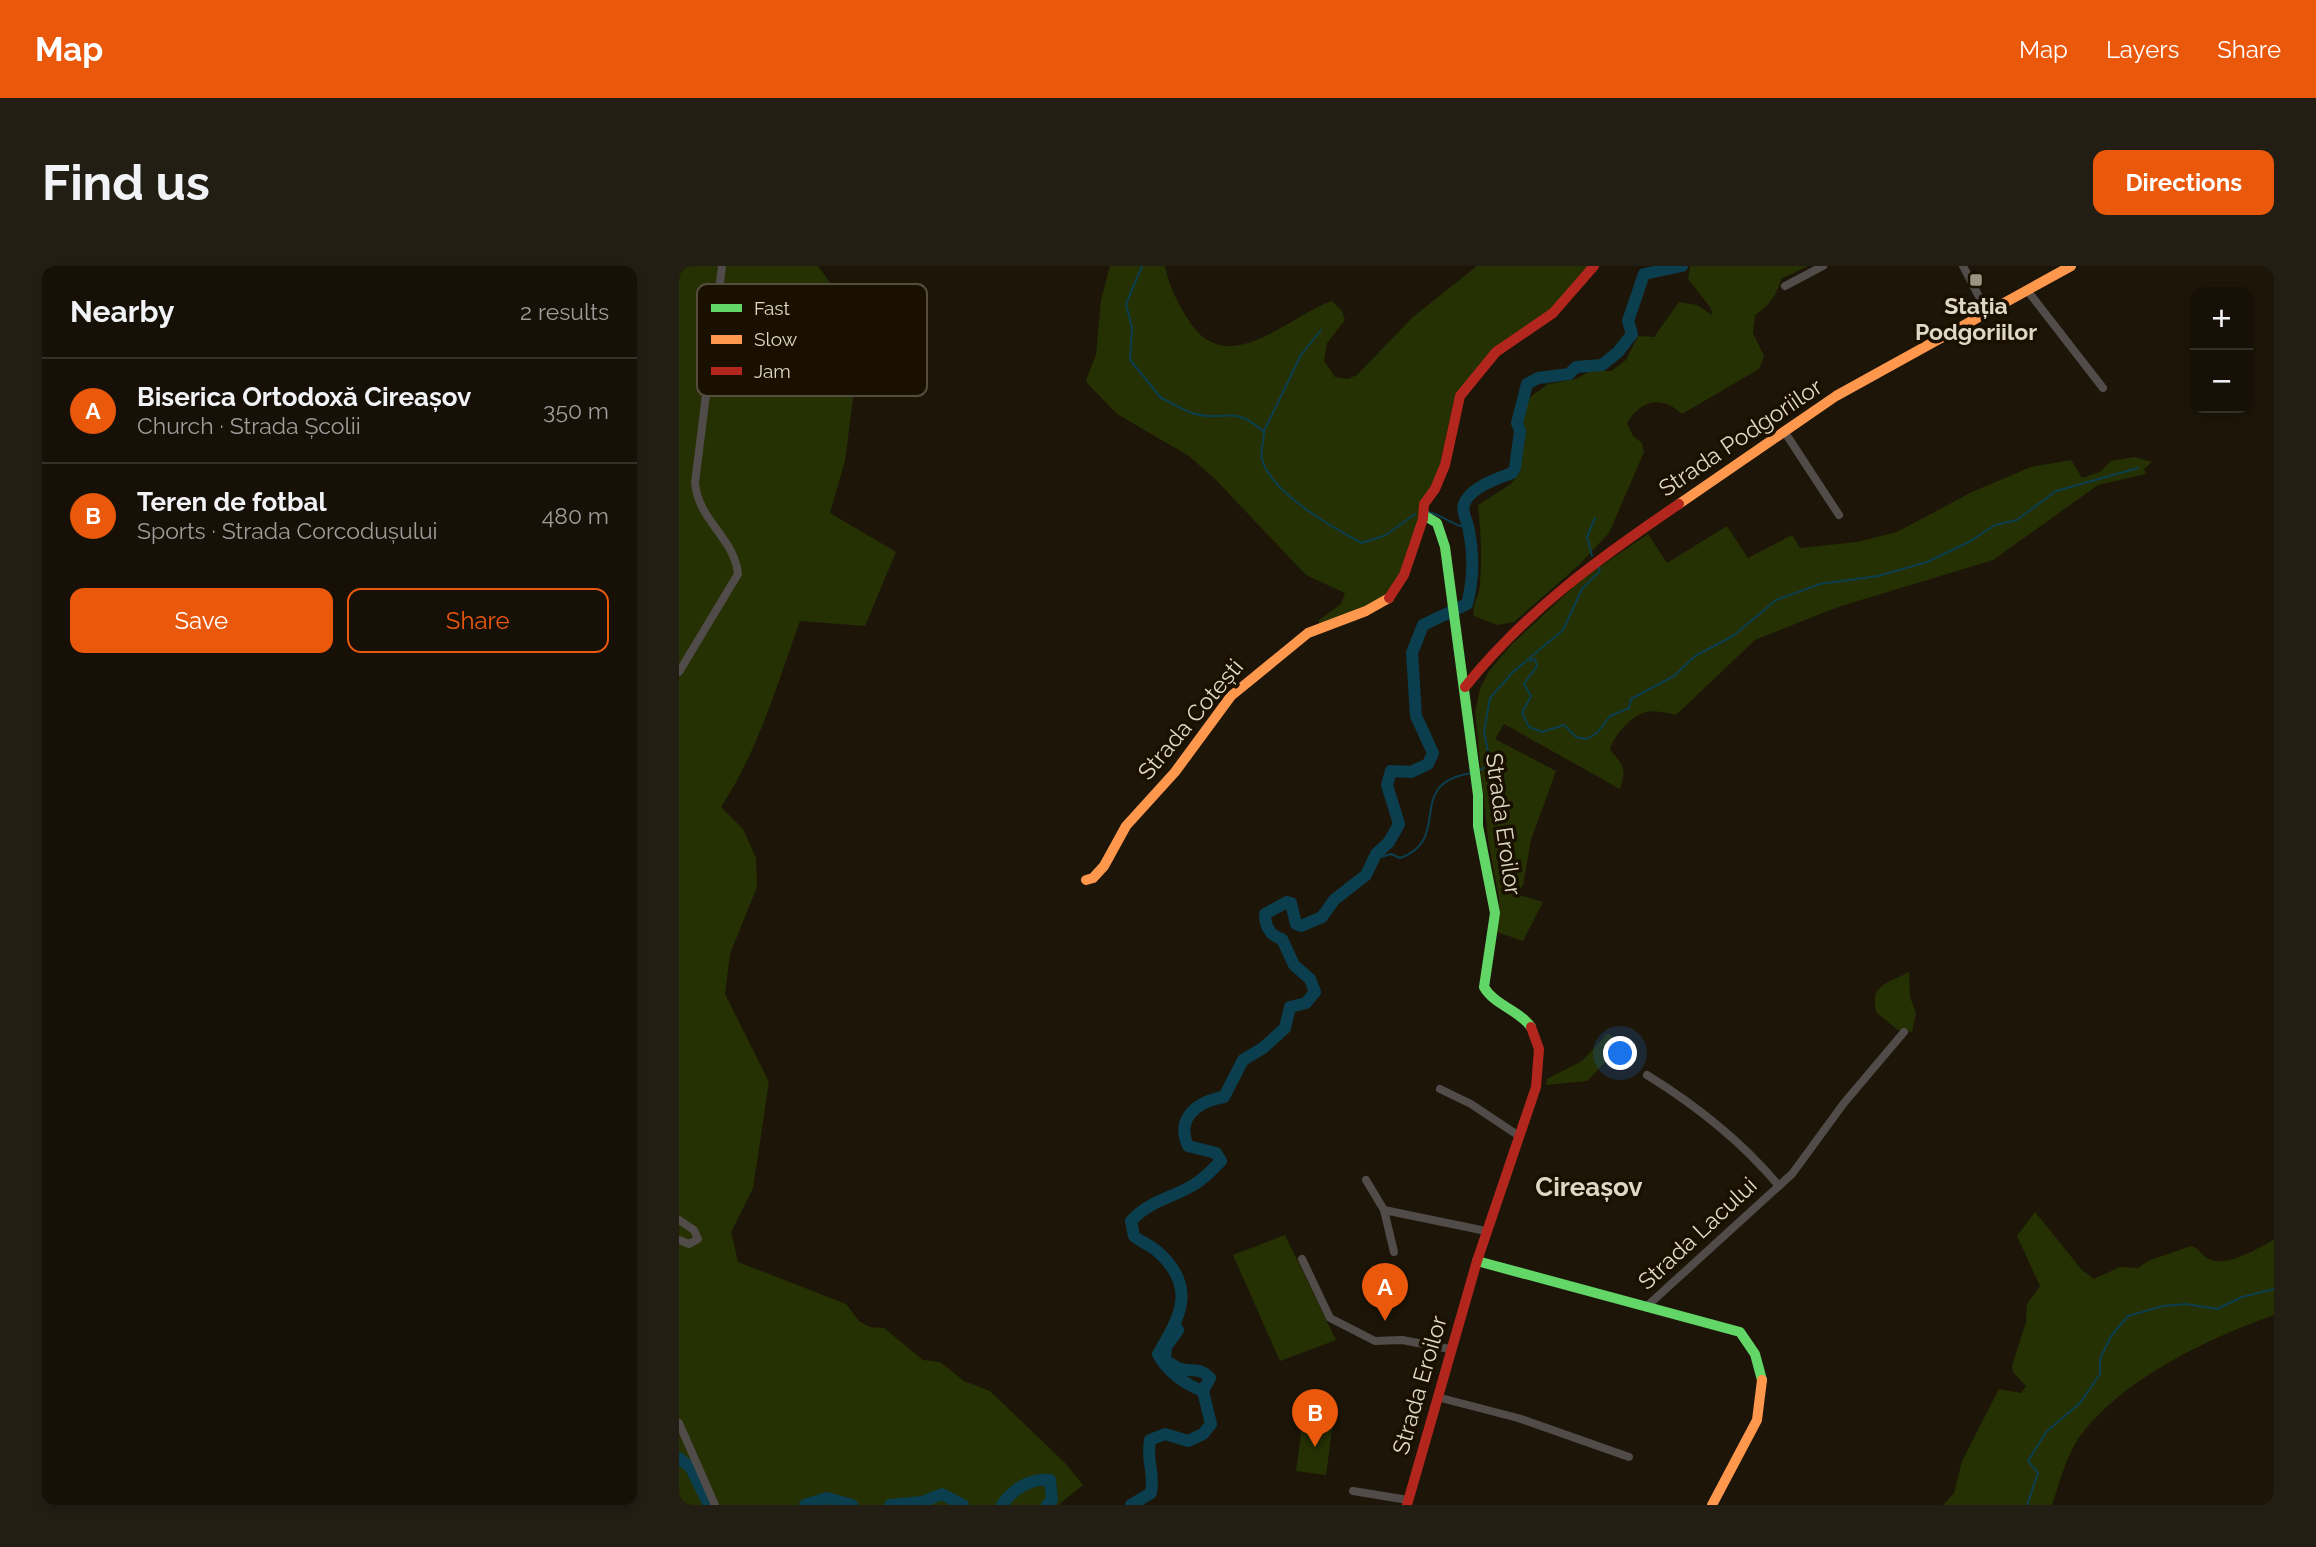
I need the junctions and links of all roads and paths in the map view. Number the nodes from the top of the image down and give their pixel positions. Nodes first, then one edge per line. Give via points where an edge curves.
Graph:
1 (722, 266) edge
2 (1594, 266) edge
3 (1823, 266) edge
4 (1963, 266) edge
5 (2071, 266) edge
6 (720, 284) edge
7 (1785, 286) dead end
8 (2027, 290) junction
9 (1987, 312) junction
10 (2103, 388) dead end
11 (706, 396) edge
12 (1784, 431) junction
13 (1839, 515) dead end
14 (1423, 519) junction
15 (679, 672) edge
16 (1465, 687) junction
17 (1086, 880) dead end
18 (1904, 1032) dead end
19 (1647, 1075) dead end
20 (1440, 1089) dead end
21 (1519, 1136) junction
22 (1366, 1180) dead end
23 (1779, 1186) junction
24 (1384, 1210) junction
25 (679, 1220) edge
26 (1486, 1231) junction
27 (679, 1240) edge
28 (1394, 1252) dead end
29 (1302, 1259) dead end
30 (1476, 1261) junction
31 (1646, 1307) junction
32 (1450, 1349) junction
33 (1437, 1397) junction
34 (679, 1423) edge
35 (1629, 1457) dead end
36 (1353, 1491) dead end
37 (1408, 1503) edge
38 (715, 1505) edge
39 (1712, 1505) edge

1 - 6 street
2 - 14 street via 1553,313 1496,352 1460,396 1445,465 1424,504
3 - 7 street
4 - 9 street
5 - 8 street, Strada Podgoriilor
8 - 9 street, Strada Podgoriilor
8 - 10 street
9 - 12 street, Strada Podgoriilor via 1836,396
11 - 15 street via 695,483 699,506 731,552 737,575
12 - 13 street
12 - 16 street, Strada Podgoriilor via 1556,590 1493,652
14 - 16 street, Strada Eroilor via 1437,523 1445,547
14 - 17 street, Strada Cotești via 1404,575 1391,597 1308,633 1231,696 1175,772 1126,826 1104,866
16 - 21 street, Strada Eroilor via 1478,826 1495,913 1483,987 1527,1016 1541,1060
18 - 23 street, Strada Lacului
19 - 23 street via 1678,1094
20 - 21 street
21 - 26 street, Strada Eroilor
22 - 24 street
23 - 31 street, Strada Lacului
24 - 26 street
24 - 28 street
25 - 27 street via 694,1230 698,1239 688,1244
26 - 30 street, Strada Eroilor
29 - 32 street via 1330,1318 1375,1341 1402,1340
30 - 31 street
30 - 32 street, Strada Eroilor
31 - 39 street, Strada Lacului via 1731,1327 1750,1343 1765,1378 1756,1428
32 - 33 street, Strada Eroilor
33 - 35 street via 1518,1418
33 - 37 street, Strada Eroilor
34 - 38 street
36 - 37 street

